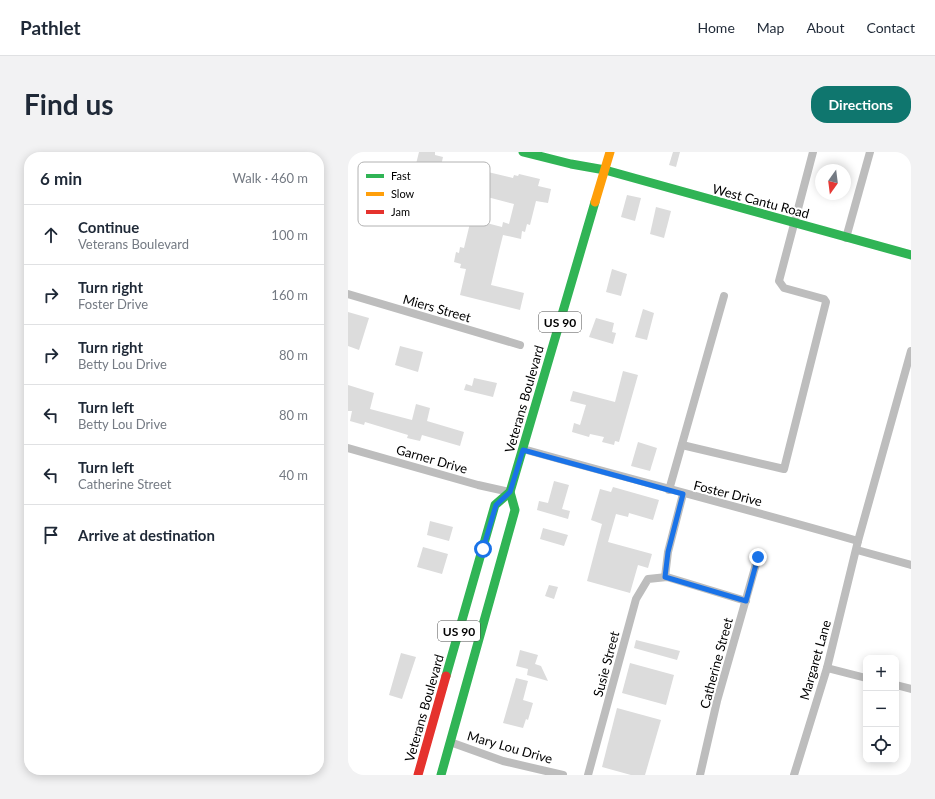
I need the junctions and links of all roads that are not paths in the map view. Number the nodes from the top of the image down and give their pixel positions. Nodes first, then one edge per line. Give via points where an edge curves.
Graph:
1 (523, 152) edge
2 (610, 152) edge
3 (813, 152) edge
4 (870, 152) edge
5 (605, 170) junction
6 (794, 223) junction
7 (846, 238) junction
8 (911, 256) edge
9 (348, 294) edge
10 (724, 296) dead end
11 (520, 345) dead end
12 (911, 350) edge
13 (682, 444) junction
14 (348, 448) edge
15 (523, 450) junction
16 (669, 490) junction
17 (510, 492) junction
18 (683, 494) junction
19 (857, 545) junction
20 (758, 557) dead end
21 (491, 558) junction
22 (911, 564) edge
23 (665, 577) junction
24 (746, 601) junction
25 (827, 668) junction
26 (863, 677) edge
27 (899, 686) edge
28 (911, 689) edge
29 (450, 742) junction
30 (418, 775) edge
31 (441, 775) edge
32 (563, 775) edge
33 (588, 775) edge
34 (700, 775) edge
35 (794, 775) edge

1 - 5 main road, West Cantu Road
2 - 5 main road, Veterans Boulevard / US 90
3 - 6 street
4 - 7 street
5 - 6 main road, West Cantu Road
5 - 15 main road, Veterans Boulevard / US 90
6 - 7 main road, West Cantu Road
6 - 13 street via 779,281 784,288 824,299 826,302 784,470
7 - 8 main road, West Cantu Road
9 - 11 street, Miers Street
10 - 13 street
12 - 19 street, Margaret Lane
13 - 16 street
14 - 17 street, Garner Drive
15 - 16 street, Foster Drive
15 - 17 main road, Veterans Boulevard / US 90
16 - 18 street, Foster Drive
17 - 21 main road, Veterans Boulevard / US 90 via 496,505
17 - 21 main road, Veterans Boulevard / US 90 via 515,510
18 - 19 street, Foster Drive via 749,510
18 - 23 street via 668,552
19 - 22 street, Foster Drive
19 - 25 street, Margaret Lane
20 - 24 street, Catherine Street
21 - 29 main road, Veterans Boulevard / US 90
21 - 30 main road, Veterans Boulevard / US 90
23 - 24 street
23 - 33 street, Susie Street via 648,579 636,599
24 - 34 street, Catherine Street via 717,701
25 - 26 street
25 - 35 street, Margaret Lane
27 - 28 street
29 - 31 main road, Veterans Boulevard / US 90
29 - 32 street, Mary Lou Drive via 503,761

